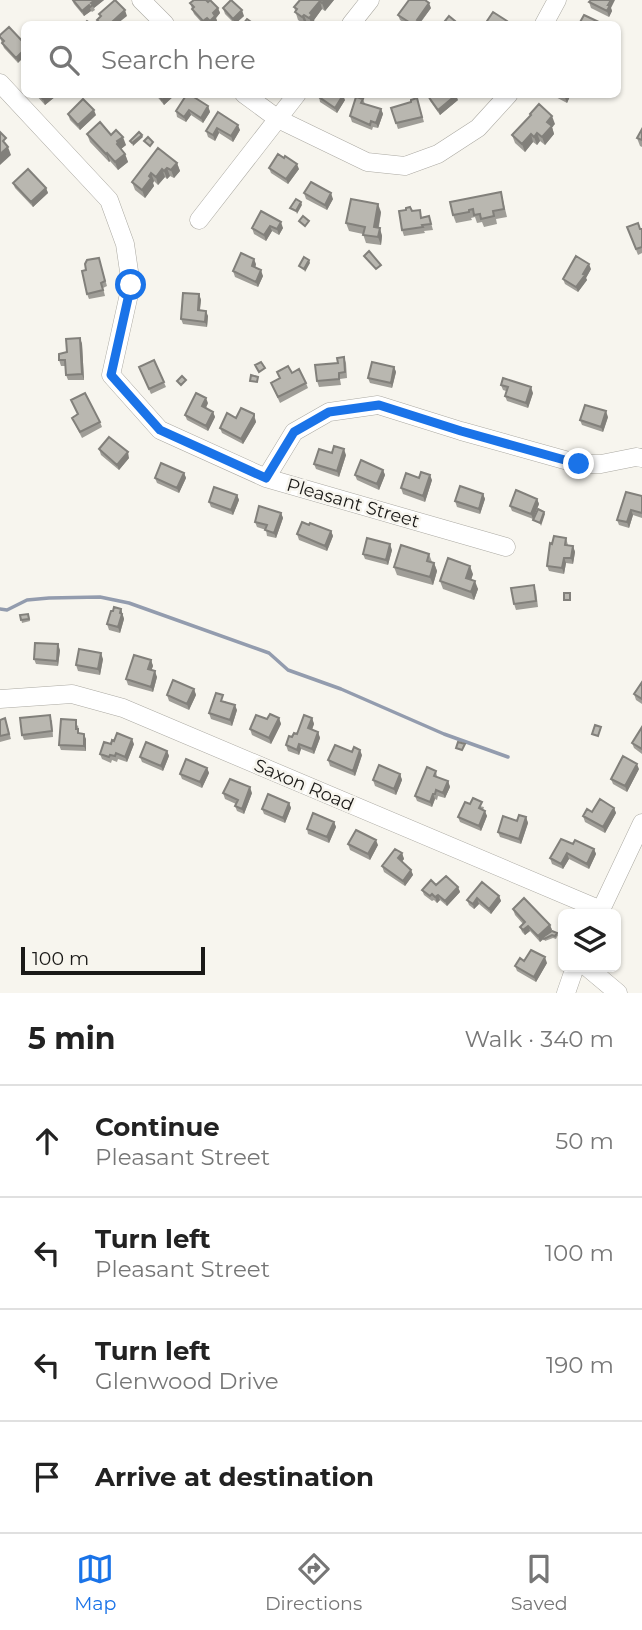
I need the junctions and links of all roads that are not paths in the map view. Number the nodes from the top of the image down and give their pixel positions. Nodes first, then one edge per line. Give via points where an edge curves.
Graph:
1 (370, 0) edge
2 (557, 0) edge
3 (353, 21) edge
4 (546, 21) edge
5 (0, 83) edge
6 (249, 98) edge
7 (294, 98) edge
8 (505, 98) edge
9 (278, 119) junction
10 (199, 219) dead end
11 (642, 458) edge
12 (266, 478) junction
13 (506, 547) dead end
14 (0, 699) edge
15 (642, 822) edge
16 (593, 909) edge
17 (601, 909) edge
18 (573, 972) edge
19 (593, 972) edge
20 (566, 993) edge
21 (618, 993) edge

1 - 3 street
2 - 4 street
5 - 12 street, Pleasant Street via 109,200 125,244 131,285 111,375 160,430
6 - 9 street
7 - 9 street
8 - 9 street via 478,128 438,155 405,166 367,162
9 - 10 street
11 - 12 street via 579,464 379,405 329,412 294,432
12 - 13 street, Pleasant Street
14 - 16 street, Saxon Road via 72,694 123,708
15 - 17 street
18 - 20 street
19 - 21 street

